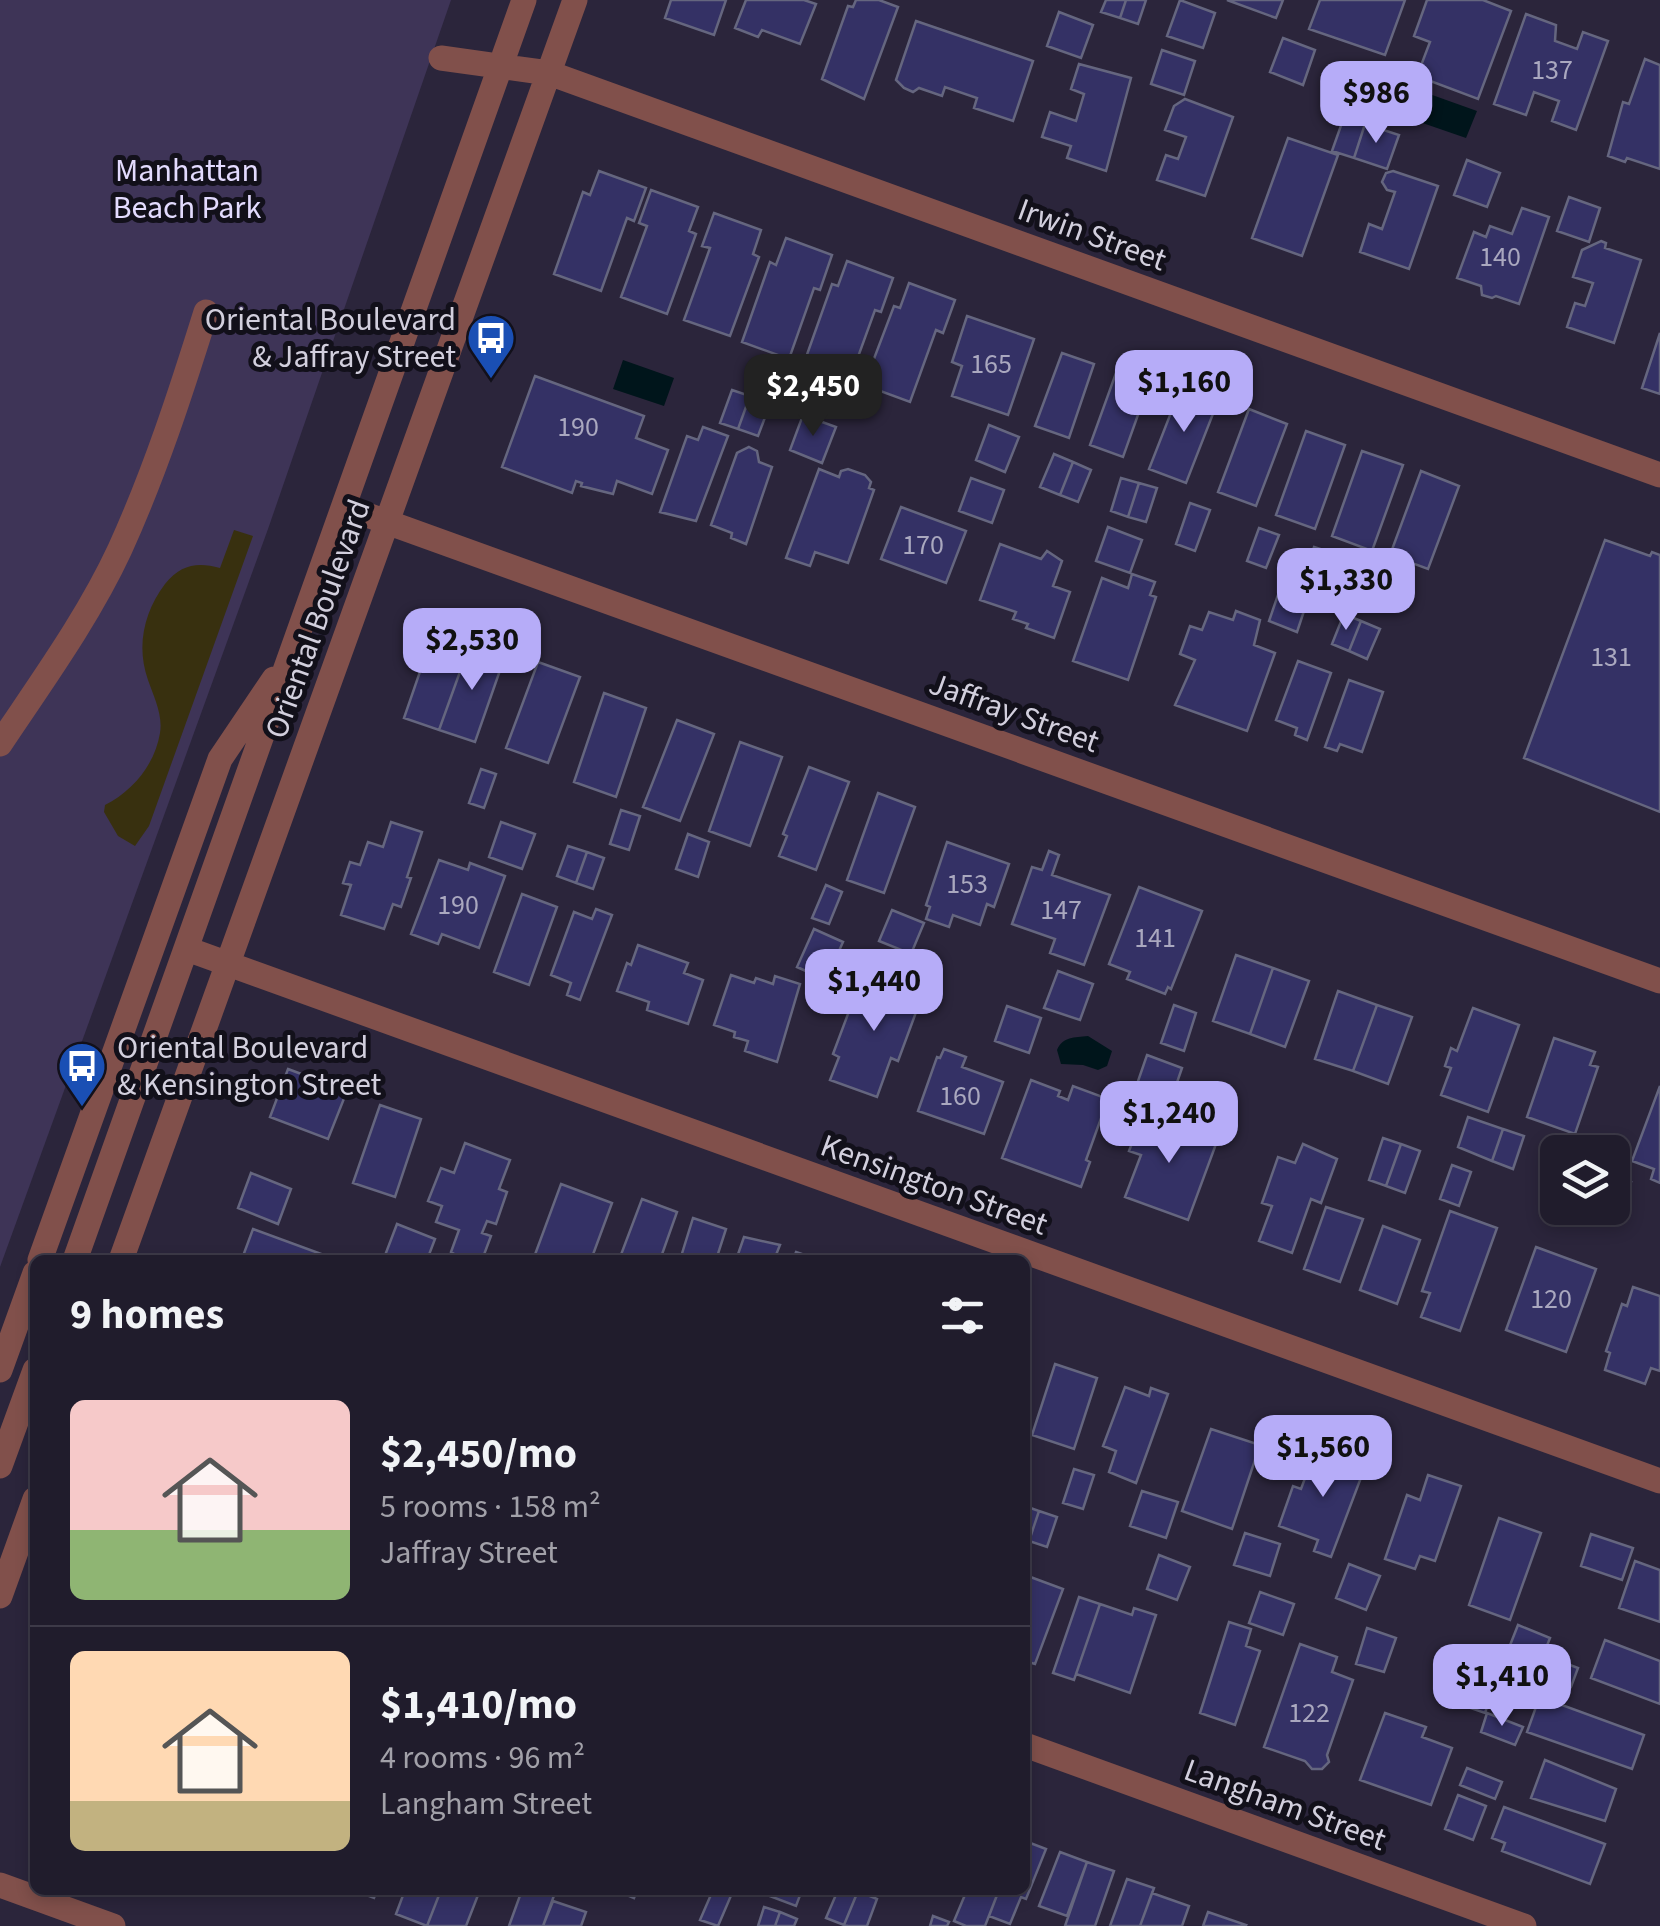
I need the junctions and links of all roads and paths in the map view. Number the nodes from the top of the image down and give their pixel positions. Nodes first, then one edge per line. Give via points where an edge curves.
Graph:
1 (524, 0) edge
2 (576, 0) edge
3 (441, 58) dead end
4 (500, 66) junction
5 (549, 74) junction
6 (206, 312) dead end
7 (1660, 475) edge
8 (345, 507) junction
9 (388, 522) junction
10 (294, 650) junction
11 (0, 744) edge
12 (186, 949) junction
13 (228, 964) junction
14 (1660, 981) edge
15 (42, 1255) edge
16 (76, 1255) edge
17 (123, 1255) edge
18 (30, 1287) edge
19 (0, 1370) edge
20 (30, 1388) edge
21 (0, 1466) edge
22 (1660, 1481) edge
23 (30, 1513) edge
24 (0, 1596) edge
25 (1030, 1747) edge
26 (0, 1885) edge
27 (113, 1926) edge
28 (1524, 1926) edge

1 - 4 street, Oriental Boulevard
2 - 5 street, Oriental Boulevard
3 - 4 street, Irwin Street
4 - 5 street, Irwin Street
4 - 8 street, Oriental Boulevard
5 - 7 street, Irwin Street
5 - 9 street, Oriental Boulevard
6 - 11 street via 168,434 118,552
8 - 9 street, Jaffray Street
8 - 10 street, Oriental Boulevard
9 - 13 street, Oriental Boulevard
9 - 14 street, Jaffray Street
10 - 12 street, Oriental Boulevard
10 - 15 street via 220,758
12 - 13 street, Kensington Street
12 - 16 street, Oriental Boulevard
13 - 17 street, Oriental Boulevard
13 - 22 street, Kensington Street
18 - 19 street
20 - 21 street
23 - 24 street
25 - 28 street, Langham Street
26 - 27 street

